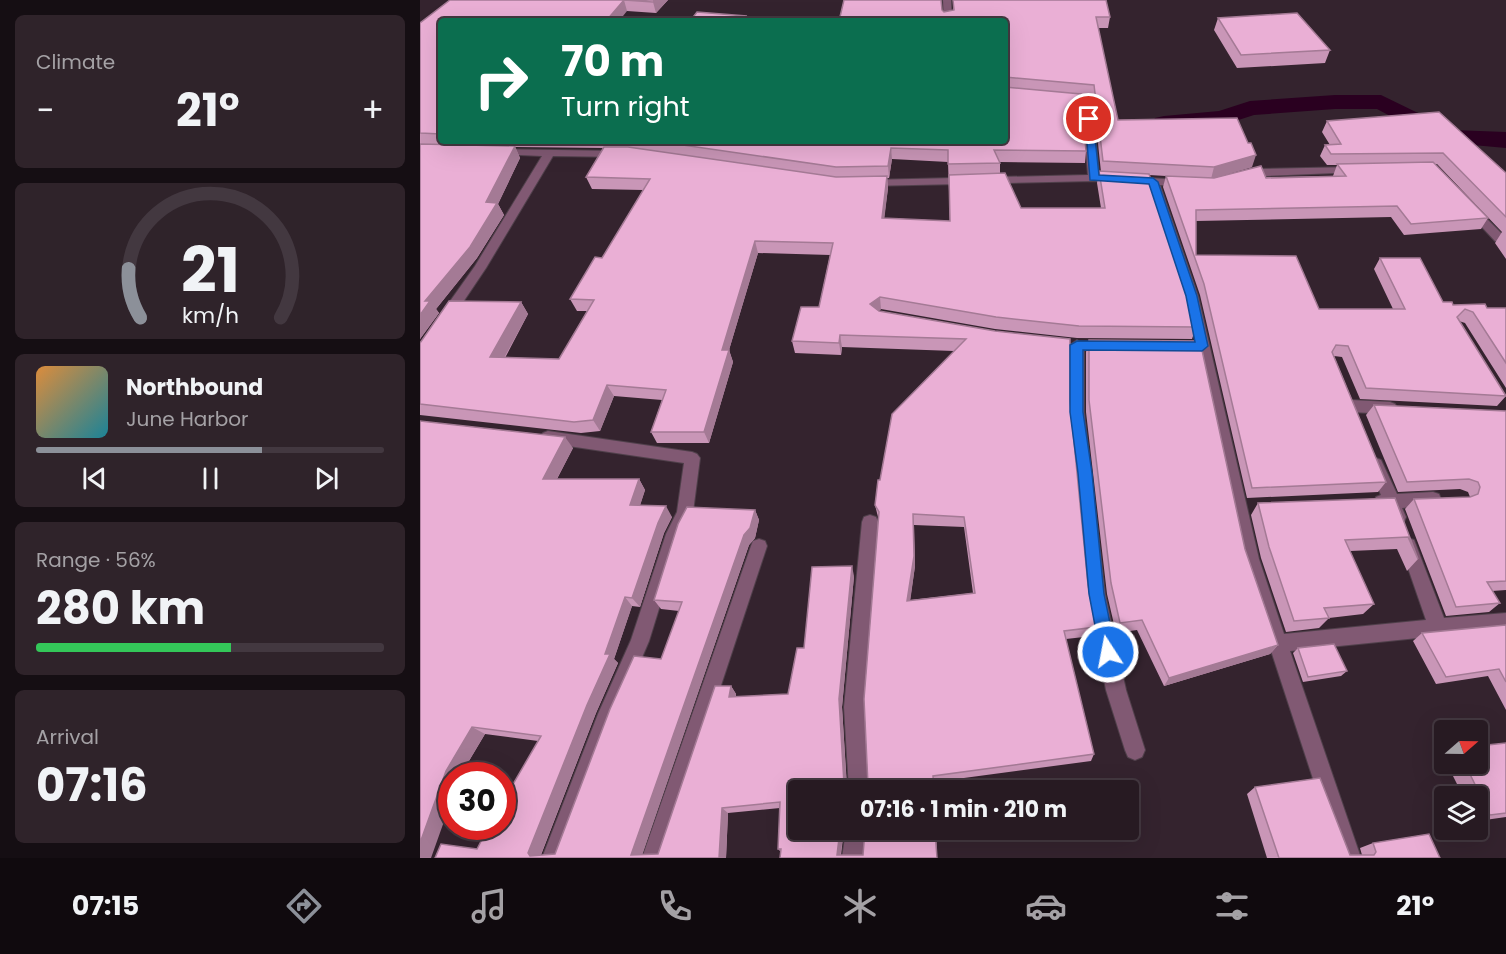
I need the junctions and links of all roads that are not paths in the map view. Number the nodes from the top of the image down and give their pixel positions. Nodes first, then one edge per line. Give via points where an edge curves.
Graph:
1 (947, 0) edge
2 (948, 18) edge
3 (1055, 98) edge
4 (491, 152) edge
5 (550, 153) junction
6 (633, 154) edge
7 (1372, 169) edge
8 (1094, 178) junction
9 (1232, 178) edge
10 (1153, 182) junction
11 (862, 183) edge
12 (1199, 183) edge
13 (1464, 202) edge
14 (1500, 238) dead end
15 (440, 325) edge
16 (1076, 345) dead end
17 (1405, 409) edge
18 (1360, 427) edge
19 (532, 435) edge
20 (1369, 449) edge
21 (1449, 498) edge
22 (1392, 502) junction
23 (1368, 503) edge
24 (870, 522) dead end
25 (759, 546) dead end
26 (1506, 621) edge
27 (1438, 627) junction
28 (1278, 643) junction
29 (1135, 750) dead end
30 (858, 780) edge
31 (856, 840) edge
32 (553, 858) edge
33 (654, 858) edge
34 (854, 858) edge
35 (1350, 858) edge

1 - 2 street
3 - 8 street via 1087,100
4 - 5 street
5 - 6 street
5 - 15 street
7 - 9 street via 1253,172
8 - 10 street
8 - 11 street
10 - 12 street
10 - 28 street via 1192,296 1197,346 1244,507 1250,559
13 - 14 street
16 - 29 street via 1077,412 1096,594 1116,690
17 - 18 street via 1349,401
19 - 32 street via 692,458 685,512 674,534 640,641
20 - 22 street
21 - 22 street
22 - 23 street
22 - 27 street
24 - 30 street via 854,707
25 - 33 street
26 - 27 street
27 - 28 street
28 - 35 street
31 - 34 street

